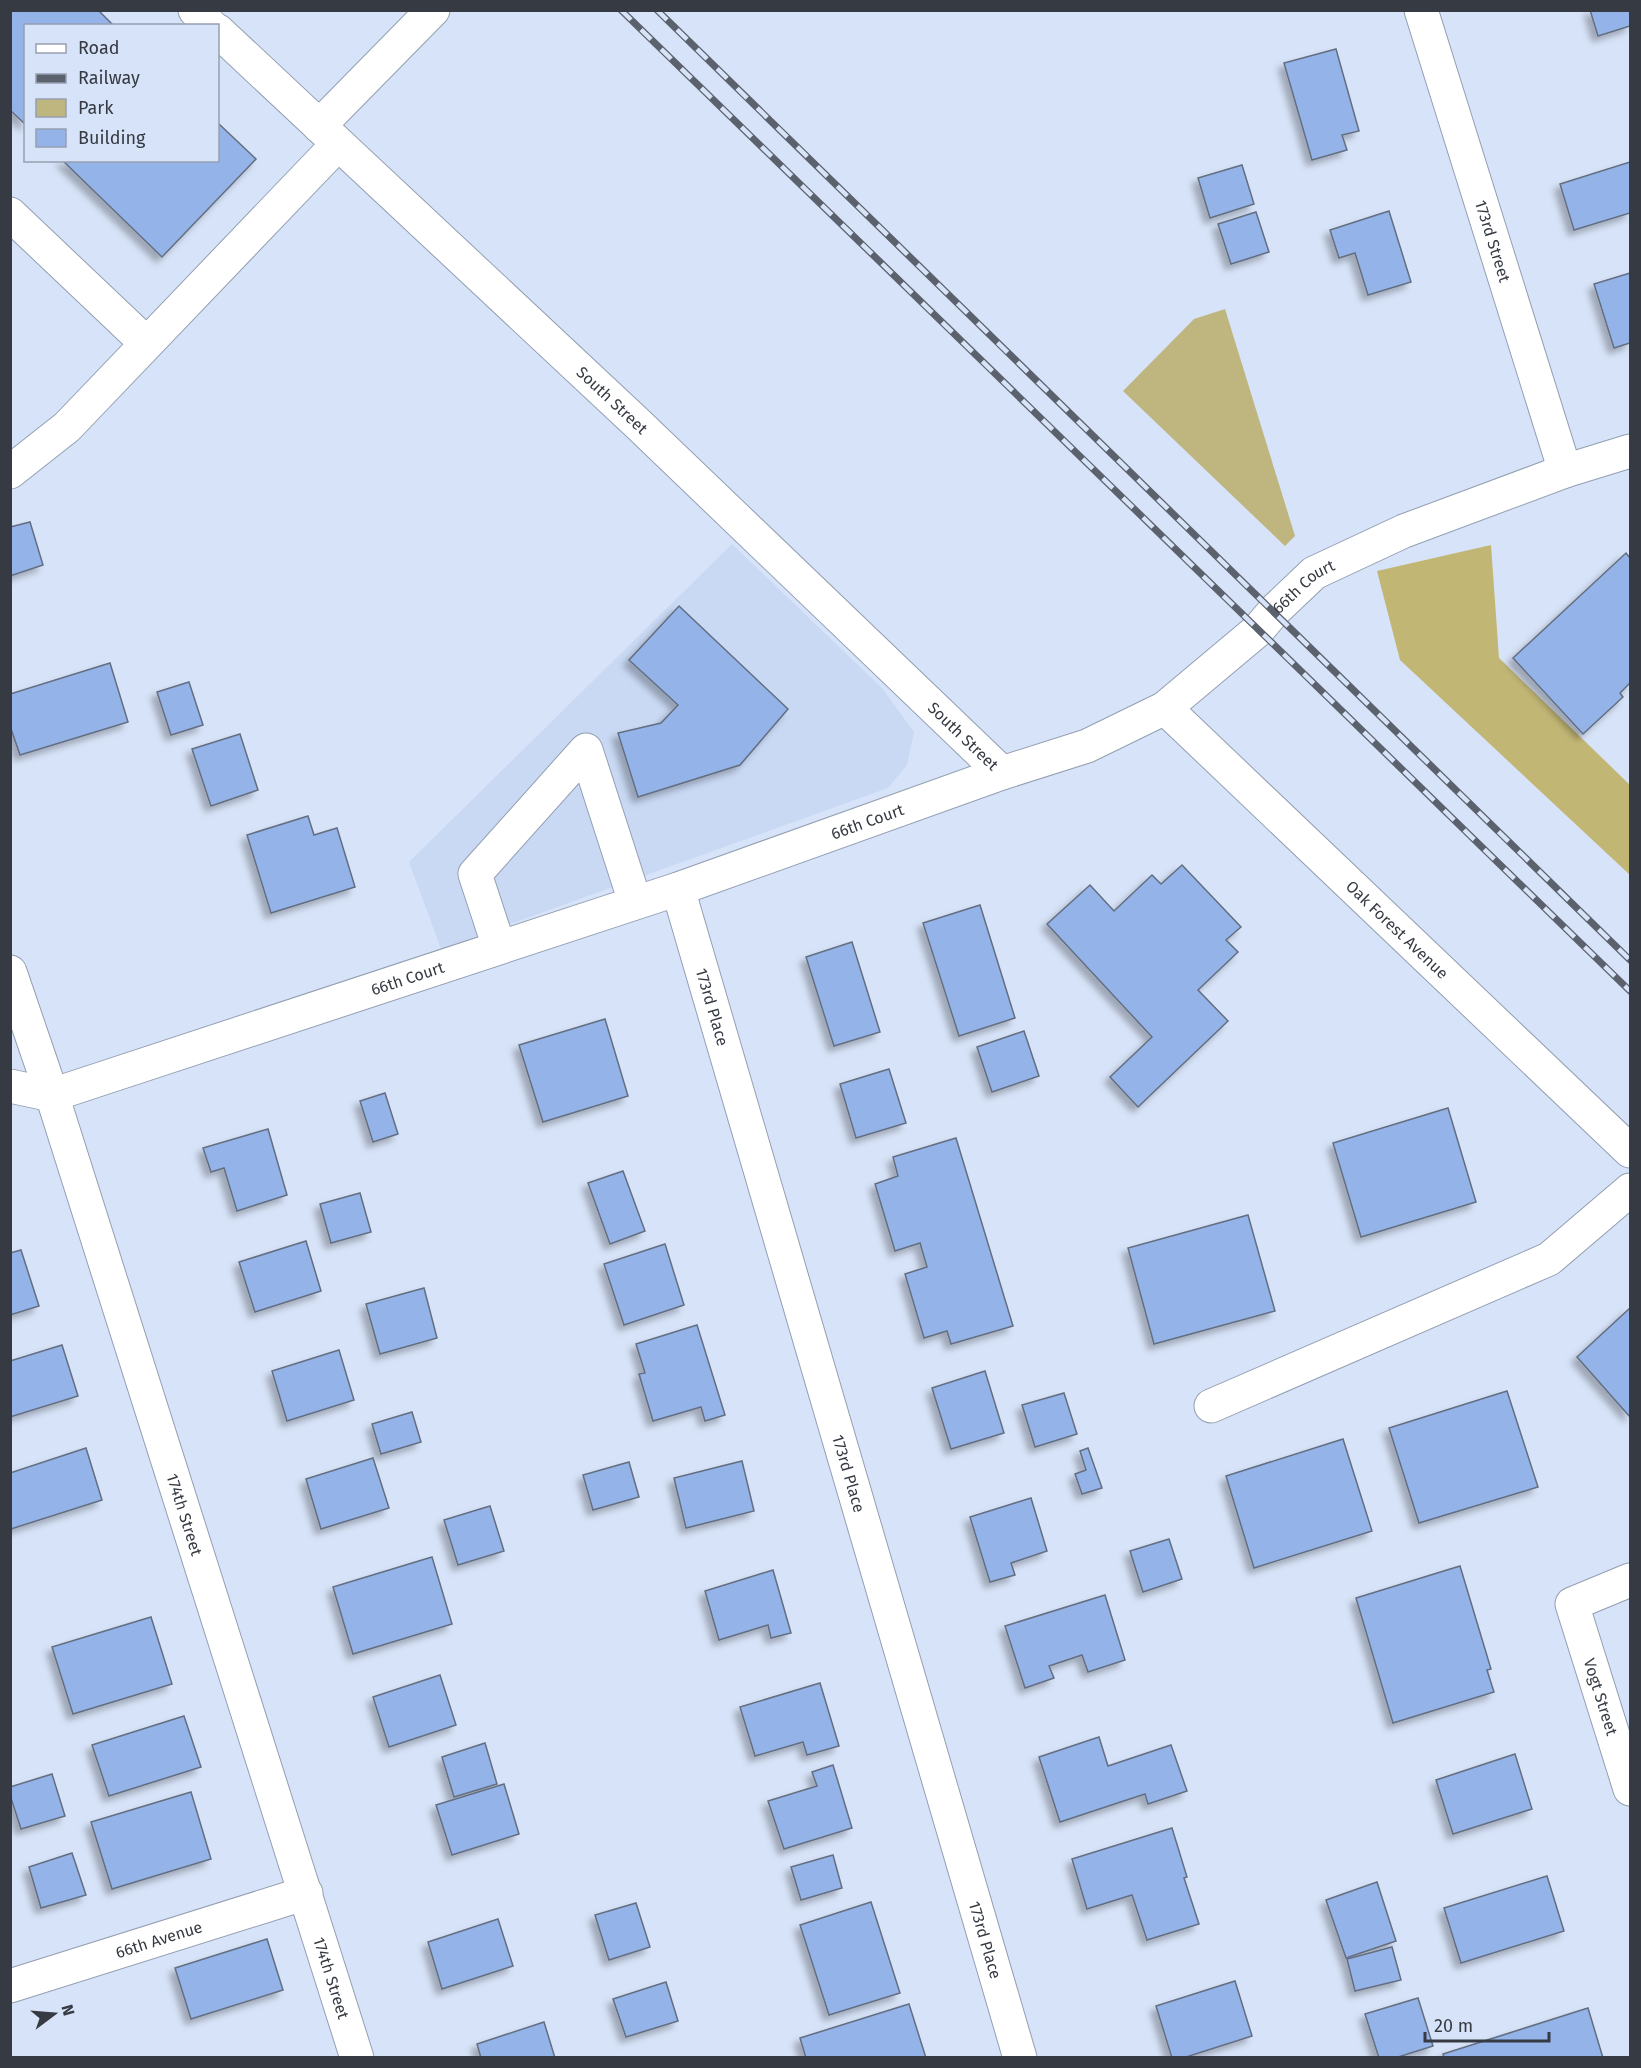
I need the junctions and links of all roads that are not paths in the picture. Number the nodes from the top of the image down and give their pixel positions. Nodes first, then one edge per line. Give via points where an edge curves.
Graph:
1 (195, 10) edge
2 (433, 10) edge
3 (1421, 10) edge
4 (209, 24) edge
5 (219, 32) edge
6 (329, 135) junction
7 (10, 214) edge
8 (146, 343) junction
9 (1630, 451) edge
10 (1565, 471) junction
11 (10, 472) edge
12 (1165, 708) junction
13 (1002, 773) junction
14 (678, 888) junction
15 (635, 902) junction
16 (499, 947) junction
17 (10, 972) edge
18 (10, 1086) edge
19 (52, 1095) junction
20 (1630, 1151) edge
21 (1630, 1190) edge
22 (1211, 1406) dead end
23 (1630, 1580) edge
24 (1630, 1789) edge
25 (306, 1893) junction
26 (10, 1986) edge
27 (357, 2058) edge
28 (1020, 2058) edge

1 - 4 street
2 - 6 street
3 - 10 street, 173rd Street
5 - 6 street, South Street
6 - 8 street
6 - 13 street, South Street
7 - 8 street
8 - 11 street via 67,427
9 - 10 street, 66th Court
10 - 12 street, 66th Court via 1404,531 1314,573 1258,630
12 - 13 street, 66th Court via 1087,746
12 - 20 street, Oak Forest Avenue
13 - 14 street, 66th Court
14 - 15 street, 66th Court
14 - 28 street, 173rd Place
15 - 16 street, 66th Court
15 - 16 street via 586,750 475,874
16 - 19 street, 66th Court
17 - 19 street, 174th Street
18 - 19 street
19 - 25 street, 174th Street
21 - 22 street via 1549,1259
23 - 24 street, Vogt Street via 1572,1604
25 - 26 street, 66th Avenue
25 - 27 street, 174th Street

